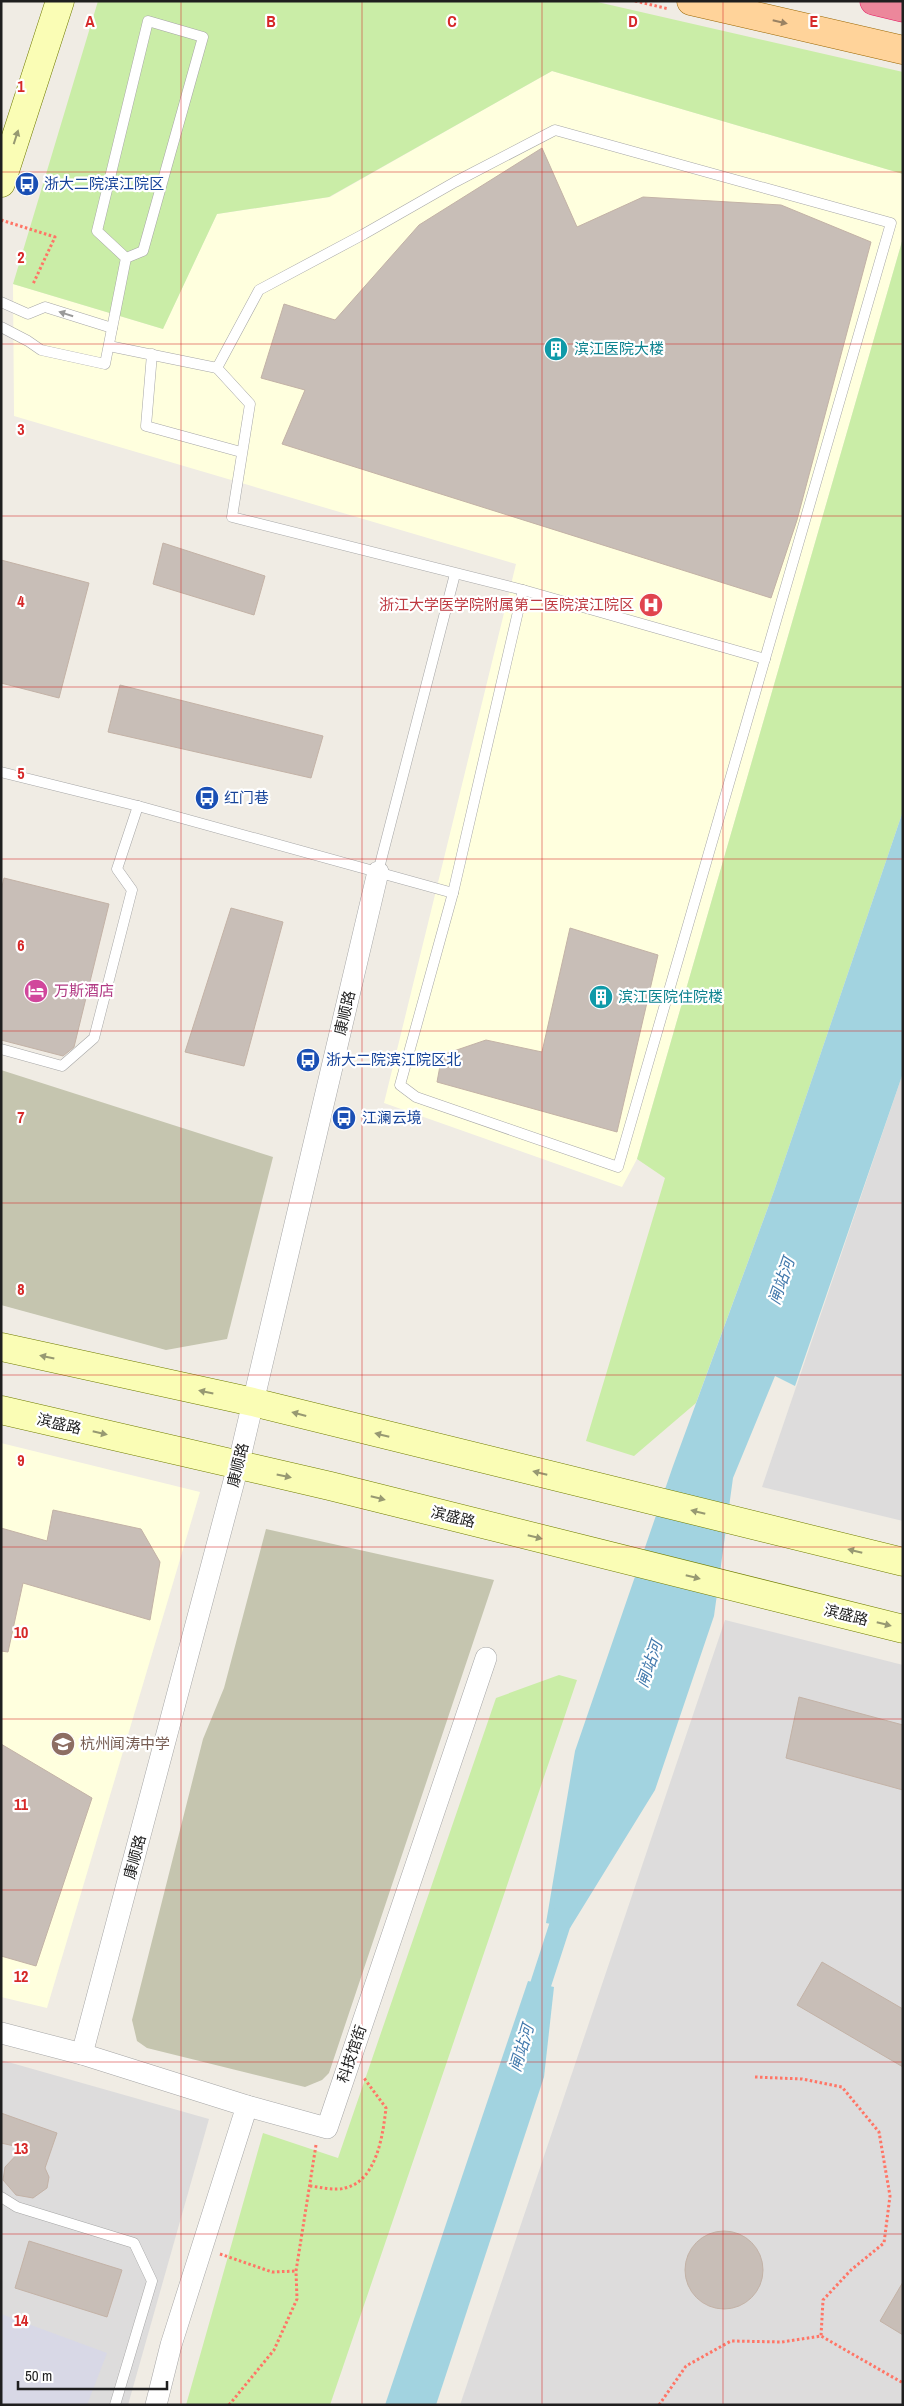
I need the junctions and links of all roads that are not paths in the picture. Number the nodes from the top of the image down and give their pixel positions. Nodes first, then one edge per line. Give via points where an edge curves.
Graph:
1 (60, 1) edge
2 (691, 1) edge
3 (874, 1) edge
4 (903, 8) edge
5 (903, 50) edge
6 (1, 183) edge
7 (126, 258) junction
8 (1, 302) edge
9 (1, 327) edge
10 (112, 328) junction
11 (109, 346) junction
12 (152, 354) junction
13 (217, 368) junction
14 (241, 452) junction
15 (454, 574) junction
16 (523, 590) junction
17 (765, 659) junction
18 (1, 772) edge
19 (138, 806) junction
20 (378, 872) junction
21 (453, 892) junction
22 (1, 1050) edge
23 (1, 1347) edge
24 (253, 1402) junction
25 (1, 1410) edge
26 (238, 1466) junction
27 (903, 1562) edge
28 (903, 1629) edge
29 (486, 1658) dead end
30 (1, 2033) edge
31 (82, 2054) junction
32 (247, 2106) junction
33 (1, 2197) edge
34 (115, 2405) edge
35 (156, 2405) edge

6 -> 1 main road
2 -> 5 main road
3 - 4 highway
7 - 7 lane via 143,251 203,37 148,21 98,231
7 - 10 lane
10 -> 8 lane via 45,307 28,314
9 - 11 lane via 41,350 105,364
10 - 11 lane
11 - 12 lane
12 - 13 lane
12 - 14 lane via 146,426
13 - 14 lane via 250,404
13 - 17 lane via 259,290 555,130 891,223
14 - 15 lane via 232,516
15 - 16 lane
15 - 20 lane
16 - 17 lane
16 - 21 lane
17 - 21 lane via 618,1167 416,1097 400,1085
18 - 19 lane
19 - 20 lane
19 - 22 lane via 117,869 132,890 94,1038 62,1066
20 - 21 lane
20 - 24 street, 康顺路
24 -> 23 main road
24 - 26 street, 康顺路
27 -> 24 main road
25 -> 26 main road, 滨盛路
26 -> 28 main road, 滨盛路
26 - 31 street, 康顺路
29 - 32 street, 科技馆街 via 327,2128
30 - 31 street
31 - 32 street
32 - 35 street via 171,2345
33 - 34 lane via 17,2207 134,2243 152,2281

